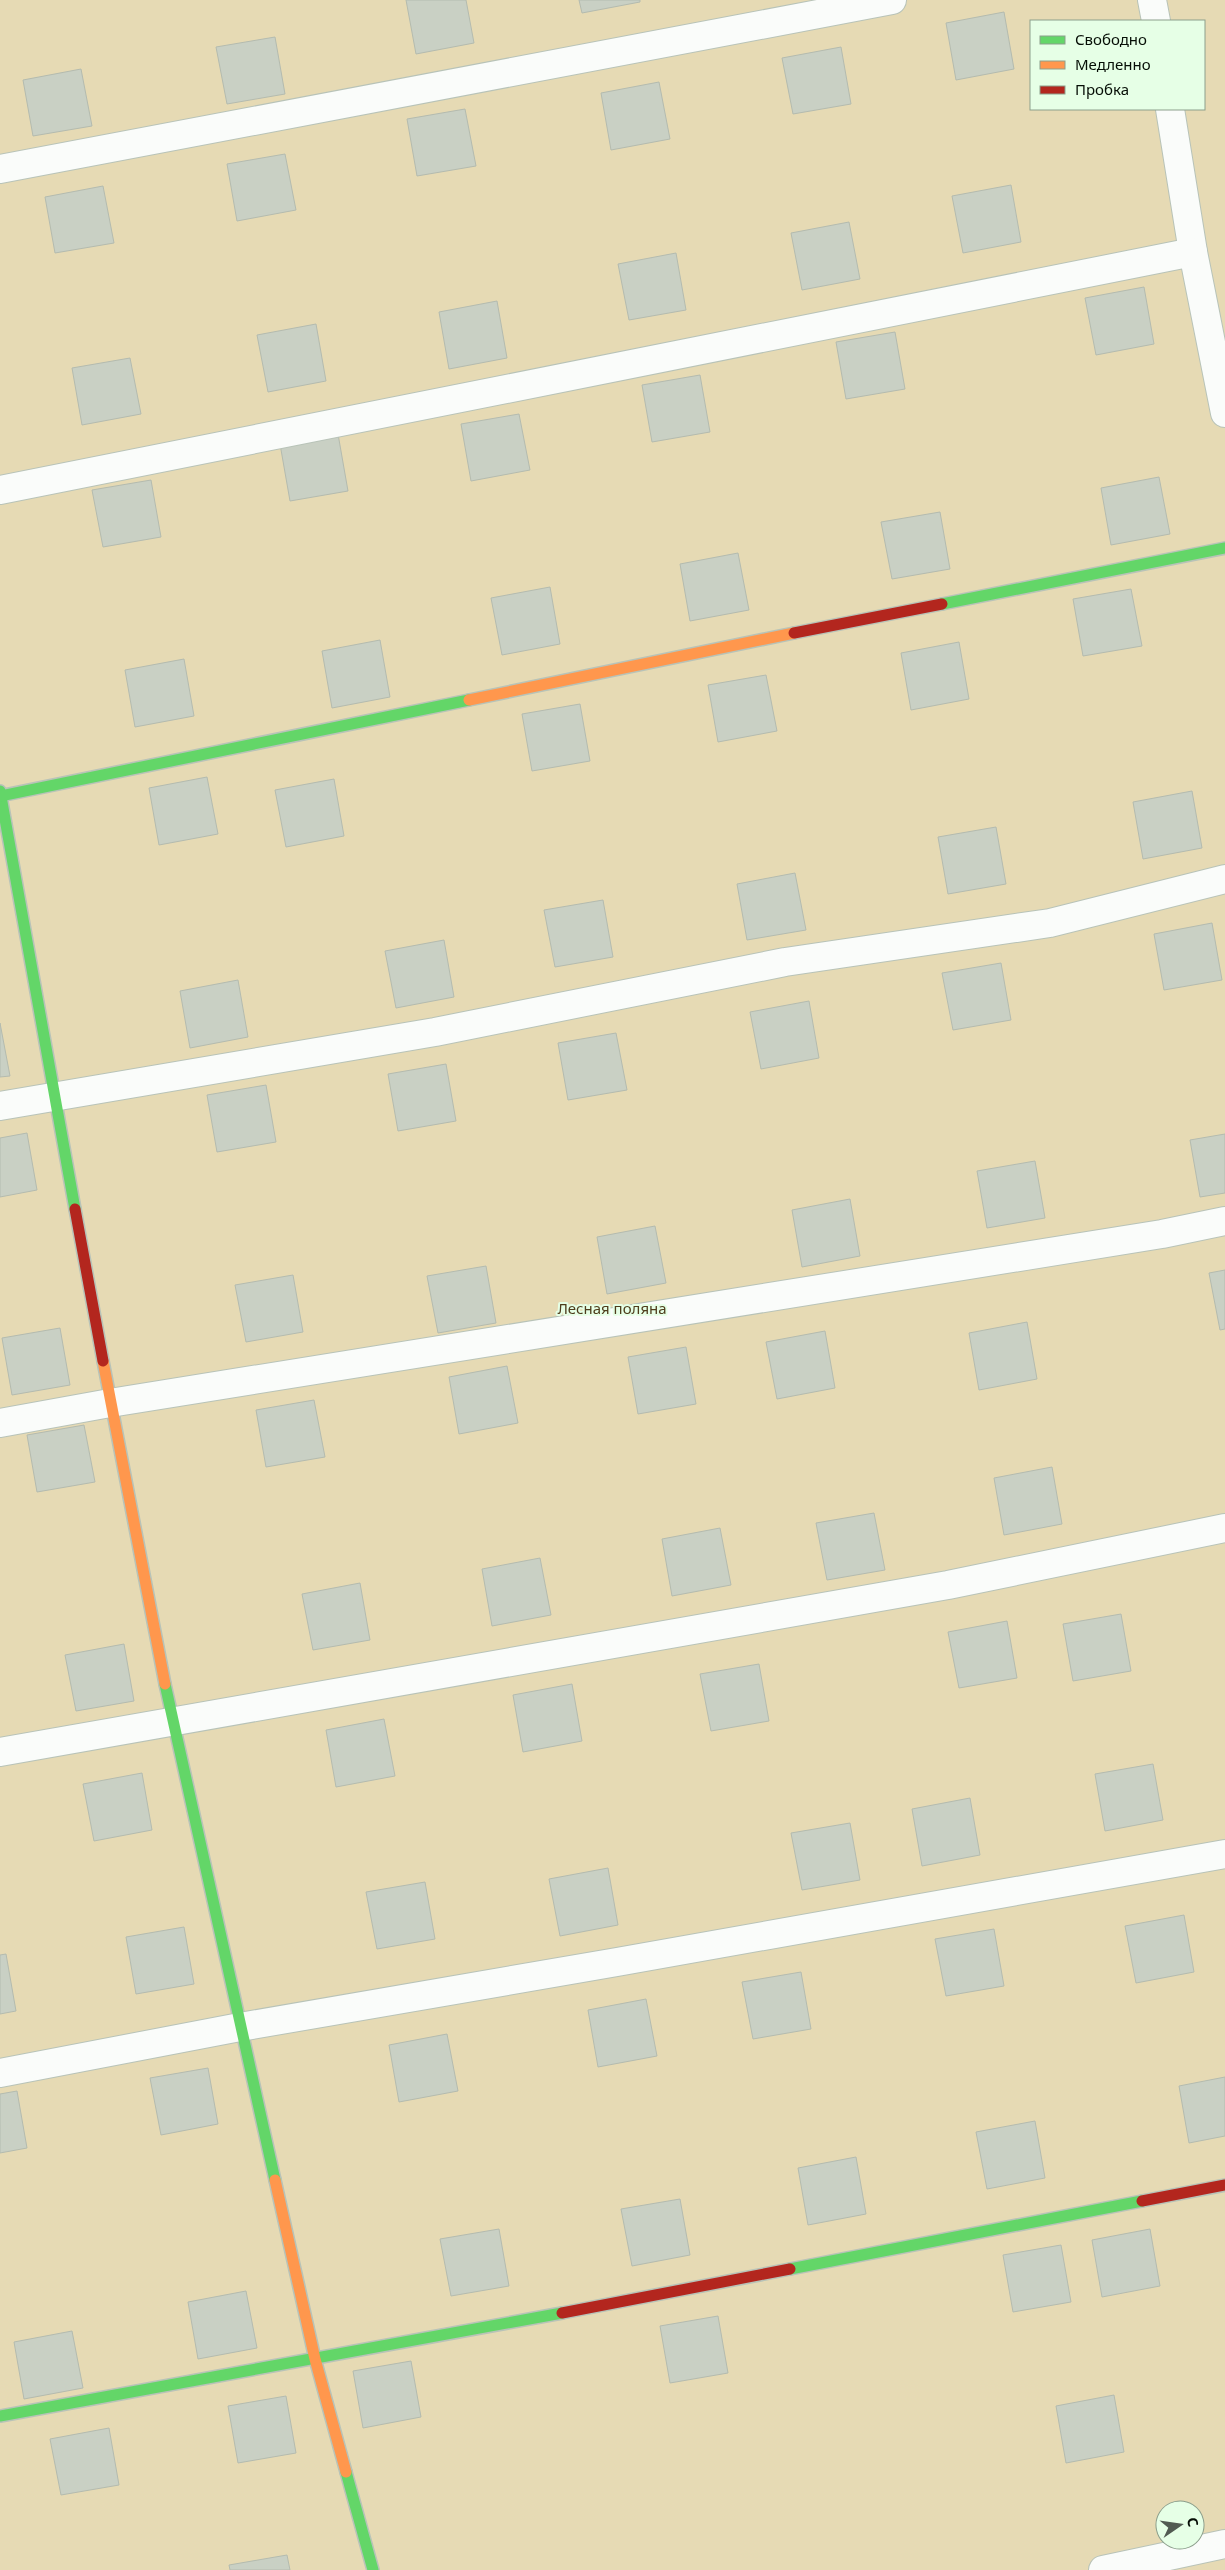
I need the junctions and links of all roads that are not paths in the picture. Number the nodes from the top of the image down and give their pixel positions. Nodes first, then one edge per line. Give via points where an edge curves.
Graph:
1 (892, 0) edge
2 (1152, 0) edge
3 (1156, 20) edge
4 (1170, 110) edge
5 (0, 169) edge
6 (1193, 252) junction
7 (1225, 413) edge
8 (0, 490) edge
9 (1225, 548) edge
10 (0, 795) edge
11 (1225, 880) edge
12 (56, 1098) junction
13 (0, 1106) edge
14 (1225, 1221) edge
15 (110, 1403) junction
16 (0, 1424) edge
17 (1225, 1528) edge
18 (172, 1721) junction
19 (0, 1752) edge
20 (1225, 1854) edge
21 (240, 2027) junction
22 (0, 2073) edge
23 (1225, 2185) edge
24 (315, 2359) junction
25 (0, 2416) edge
26 (1225, 2544) edge
27 (373, 2570) edge
28 (1103, 2570) edge

1 - 5 street
2 - 3 street
4 - 6 street
6 - 7 street
6 - 8 street
9 - 10 street
10 - 12 street
11 - 12 street via 1050,924 785,962 435,1032
12 - 13 street
12 - 15 street
14 - 15 street via 1142,1238
15 - 16 street
15 - 18 street
17 - 18 street via 948,1585
18 - 19 street
18 - 21 street
20 - 21 street
21 - 22 street
21 - 24 street
23 - 24 street
24 - 25 street
24 - 27 street
26 - 28 street

